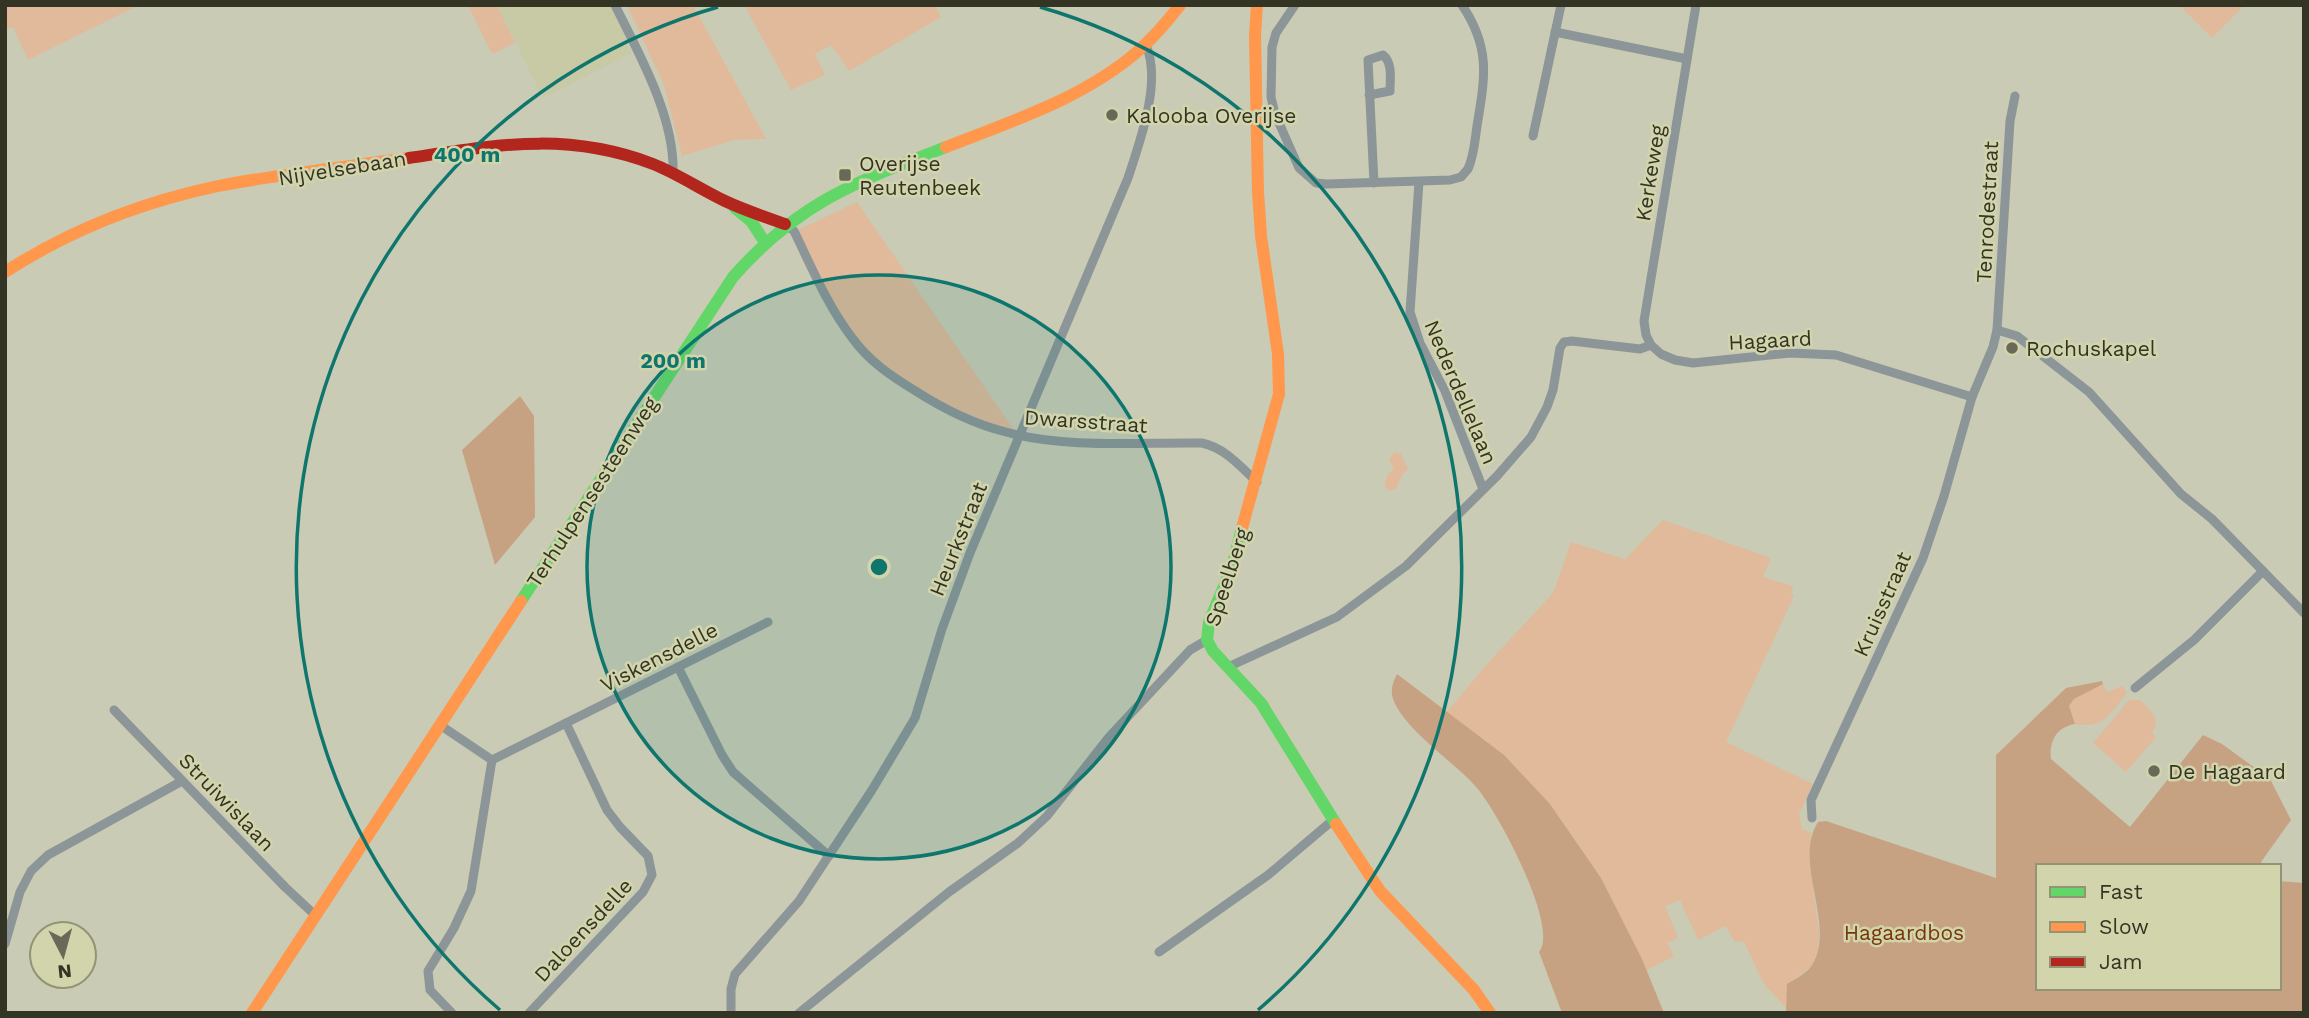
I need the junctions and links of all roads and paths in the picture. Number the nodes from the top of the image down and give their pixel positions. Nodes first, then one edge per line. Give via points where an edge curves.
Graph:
1 (615, 5) edge
2 (1180, 5) edge
3 (1257, 5) edge
4 (1295, 5) edge
5 (1462, 5) edge
6 (1562, 5) edge
7 (1696, 5) edge
8 (1555, 32) junction
9 (1146, 45) junction
10 (1687, 59) junction
11 (1256, 82) junction
12 (1271, 82) junction
13 (1370, 95) dead end
14 (2015, 96) dead end
15 (1271, 97) junction
16 (1256, 98) junction
17 (1533, 136) dead end
18 (673, 173) junction
19 (1419, 182) junction
20 (1374, 183) junction
21 (726, 201) junction
22 (785, 224) junction
23 (764, 241) junction
24 (5, 272) edge
25 (1997, 330) junction
26 (1651, 345) junction
27 (1972, 397) junction
28 (1020, 435) junction
29 (1257, 482) junction
30 (1483, 489) junction
31 (2263, 571) junction
32 (2304, 613) edge
33 (768, 622) dead end
34 (1208, 640) junction
35 (678, 667) junction
36 (1228, 667) junction
37 (2135, 688) dead end
38 (114, 710) dead end
39 (566, 723) junction
40 (440, 725) junction
41 (492, 760) junction
42 (182, 781) junction
43 (1812, 818) dead end
44 (1333, 820) junction
45 (829, 856) junction
46 (316, 916) junction
47 (5, 944) edge
48 (1159, 952) dead end
49 (253, 1013) edge
50 (452, 1013) edge
51 (529, 1013) edge
52 (731, 1013) edge
53 (799, 1013) edge
54 (1490, 1013) edge

1 - 18 street via 662,112
2 - 9 main road, Terhulpensesteenweg
3 - 11 main road, Speelberg
4 - 12 street via 1276,33
5 - 19 street via 1481,41 1485,77 1471,162 1461,177
6 - 8 street
7 - 10 street, Kerkeweg
8 - 10 street
8 - 17 street
9 - 22 main road, Terhulpensesteenweg via 1077,95 858,181
9 - 28 street, Heurkstraat via 1151,77 1128,178
10 - 26 street, Kerkeweg via 1644,321
11 - 12 street
11 - 16 main road, Speelberg
12 - 15 street
13 - 20 street
14 - 25 street, Tenrodestraat
15 - 16 street
15 - 20 street via 1299,168 1308,177 1316,183
16 - 29 main road, Speelberg via 1261,236 1280,374
18 - 21 main road, Nijvelsebaan
18 - 24 main road, Nijvelsebaan via 611,152 554,143 499,145 374,163 219,186 125,211 48,246
19 - 20 street
19 - 30 street, Nederdellelaan via 1410,312
21 - 22 main road, Nijvelsebaan
21 - 23 main road, Nijvelsebaan via 751,221
22 - 23 main road, Terhulpensesteenweg
22 - 28 street, Dwarsstraat via 794,232 835,314 872,361 931,401 968,419
23 - 40 main road, Terhulpensesteenweg via 733,277
25 - 27 street
25 - 31 street via 2017,336 2089,392 2181,494
26 - 27 street, Hagaard via 1661,354 1693,363 1790,353 1836,355
26 - 30 street via 1640,349 1564,342 1553,390 1539,423
27 - 43 street, Kruisstraat via 1923,558 1811,800
28 - 29 street, Dwarsstraat via 1069,441 1202,443 1221,449
28 - 45 street, Heurkstraat via 970,553 915,718
29 - 34 main road, Speelberg via 1232,567 1209,622
30 - 36 street via 1406,566 1359,602 1337,617
31 - 32 street
31 - 37 street via 2194,640
33 - 35 street, Viskensdelle
34 - 36 main road
34 - 53 street, Speelberg via 1190,650 1108,737 1047,816 1018,843 949,892
35 - 39 street, Viskensdelle
35 - 45 street via 733,772
36 - 44 main road via 1261,703
38 - 42 street, Struiwislaan
39 - 41 street
39 - 51 street, Daloensdelle via 607,810 649,856 652,875 643,892
40 - 41 street
40 - 46 main road, Terhulpensesteenweg
41 - 50 street via 471,891 428,971 430,989
42 - 46 street, Struiwislaan
42 - 47 street via 48,855 31,871 20,892
44 - 48 street via 1268,875
44 - 54 main road via 1380,891 1474,990
45 - 52 street, Heurkstraat via 789,914 738,970 731,985
46 - 49 main road, Terhulpensesteenweg

